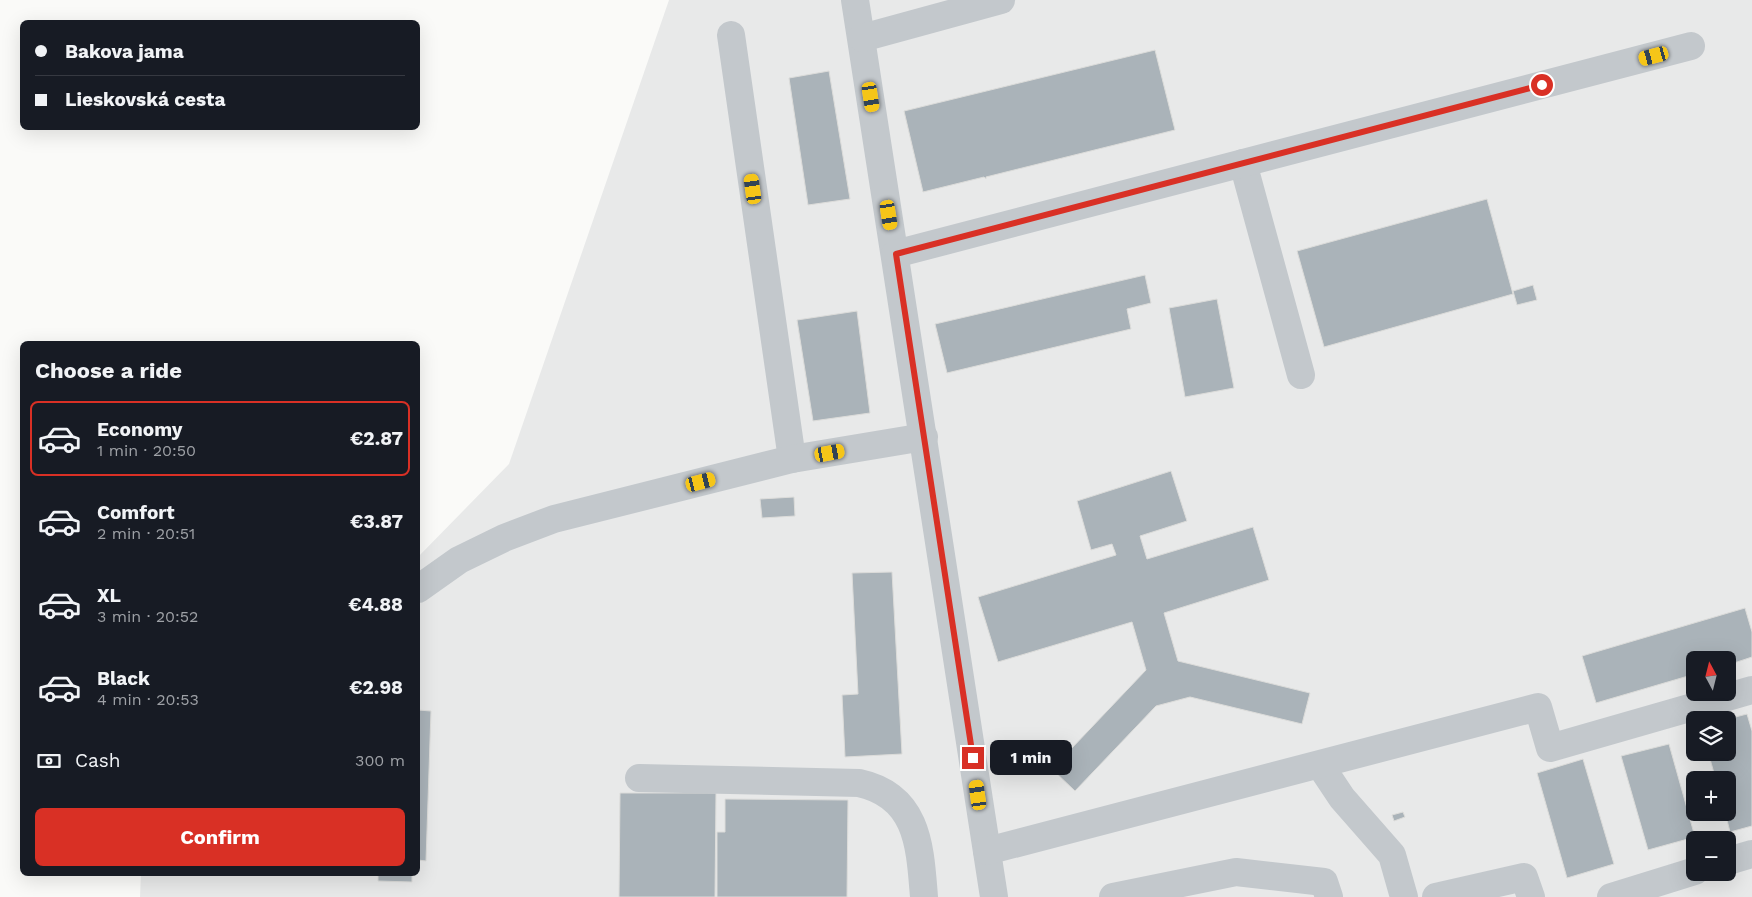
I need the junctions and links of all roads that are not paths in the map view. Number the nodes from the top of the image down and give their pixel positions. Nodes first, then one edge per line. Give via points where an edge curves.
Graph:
1 (855, 0) edge
2 (1001, 0) edge
3 (731, 35) dead end
4 (862, 38) junction
5 (1691, 46) dead end
6 (1243, 163) junction
7 (896, 254) junction
8 (1301, 376) dead end
9 (924, 437) junction
10 (792, 459) junction
11 (420, 588) edge
12 (1752, 690) edge
13 (1320, 765) junction
14 (639, 778) dead end
15 (987, 852) junction
16 (1752, 854) edge
17 (1736, 859) edge
18 (1686, 874) edge
19 (924, 897) edge
20 (994, 897) edge
21 (1113, 897) edge
22 (1328, 897) edge
23 (1404, 897) edge
24 (1436, 897) edge
25 (1530, 897) edge
26 (1611, 897) edge

1 - 4 street
2 - 4 street
3 - 10 street
4 - 7 street
5 - 6 street
6 - 7 street
6 - 8 street
7 - 9 street
9 - 10 street
9 - 15 street
10 - 11 street via 531,527 458,560
12 - 13 street via 1550,748 1538,707
13 - 15 street
13 - 23 street via 1342,798 1392,855
14 - 19 street via 859,782 873,786 893,800 915,830 920,848
15 - 20 street
16 - 17 street
18 - 26 street
21 - 22 street via 1236,872 1324,882
24 - 25 street via 1524,877

